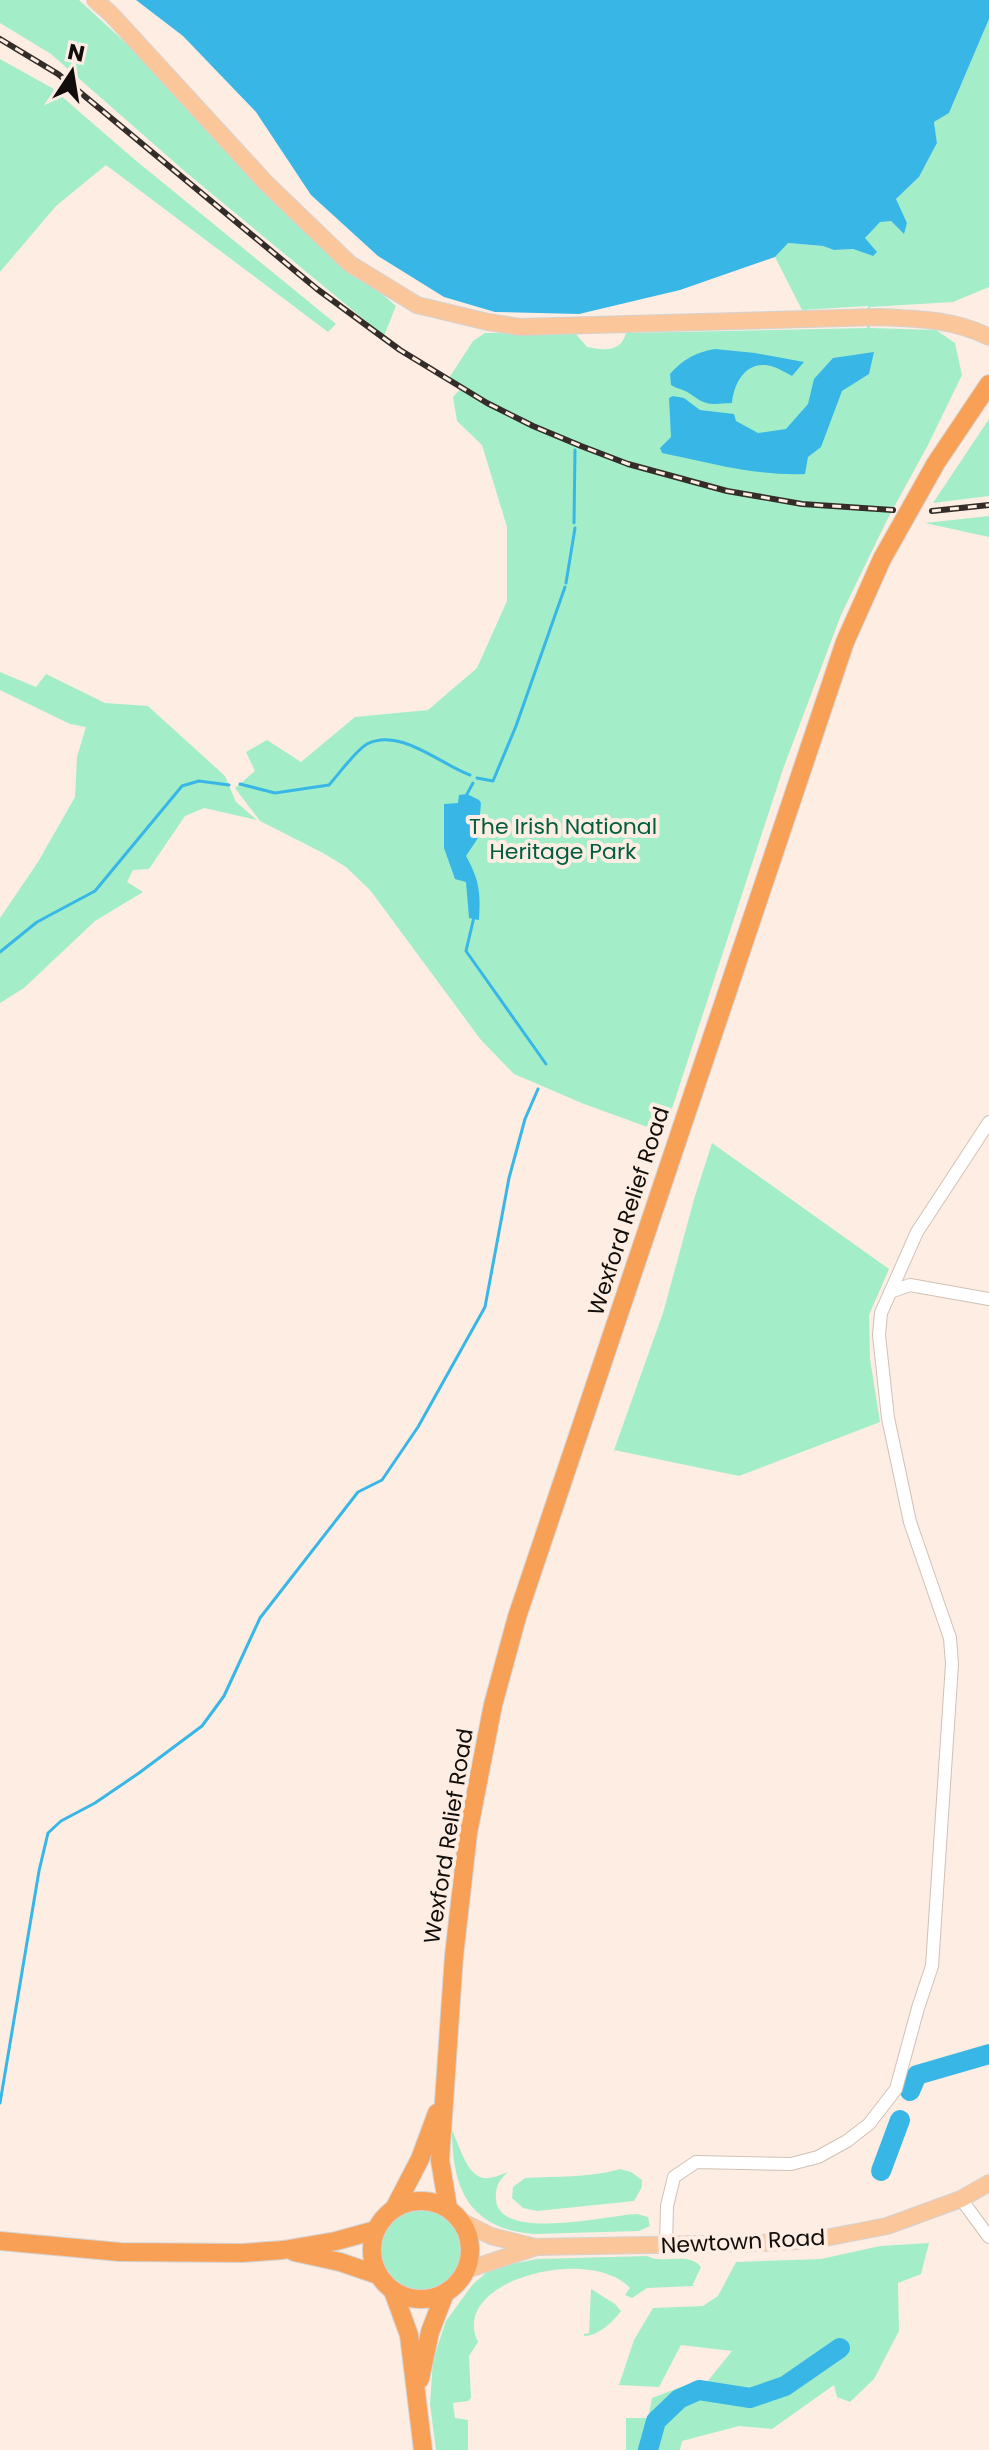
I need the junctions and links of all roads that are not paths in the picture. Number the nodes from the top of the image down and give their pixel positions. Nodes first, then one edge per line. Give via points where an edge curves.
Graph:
1 (95, 0) edge
2 (989, 337) edge
3 (989, 384) edge
4 (989, 1122) edge
5 (890, 1292) junction
6 (989, 1299) edge
7 (445, 2094) junction
8 (989, 2183) edge
9 (961, 2199) junction
10 (394, 2209) junction
11 (454, 2214) junction
12 (376, 2230) junction
13 (989, 2237) edge
14 (0, 2241) edge
15 (666, 2245) junction
16 (535, 2247) junction
17 (283, 2250) junction
18 (466, 2270) junction
19 (378, 2275) junction
20 (393, 2291) junction
21 (445, 2293) junction
22 (417, 2394) junction
23 (423, 2450) edge

1 - 2 main road via 266,183 350,264 417,305 520,327 879,317 938,320
3 - 7 highway, Wexford Relief Road via 936,463 882,559 845,642 517,1617 468,1833
4 - 5 street via 917,1232
5 - 6 street via 910,1285
5 - 15 street via 879,1335 888,1418 910,1522 950,1638 952,1664 932,1966 896,2089 869,2124 818,2157 791,2164 696,2162 674,2177
7 - 10 highway, Wexford Relief Road
7 - 11 highway, Wexford Relief Road via 440,2160
8 - 9 main road, Newtown Road
9 - 13 street
9 - 15 main road, Newtown Road via 887,2226 815,2240
10 - 11 highway via 431,2201
10 - 12 highway
11 - 16 main road, Newtown Road via 491,2236
11 - 18 highway via 469,2237
12 - 17 highway
12 - 19 highway via 372,2253
14 - 17 highway via 120,2252
15 - 16 main road, Newtown Road
16 - 18 main road, Newtown Road
17 - 19 highway
18 - 21 highway
19 - 20 highway
20 - 21 highway via 414,2299
20 - 22 highway via 409,2335
21 - 22 highway via 430,2332
22 - 23 highway

